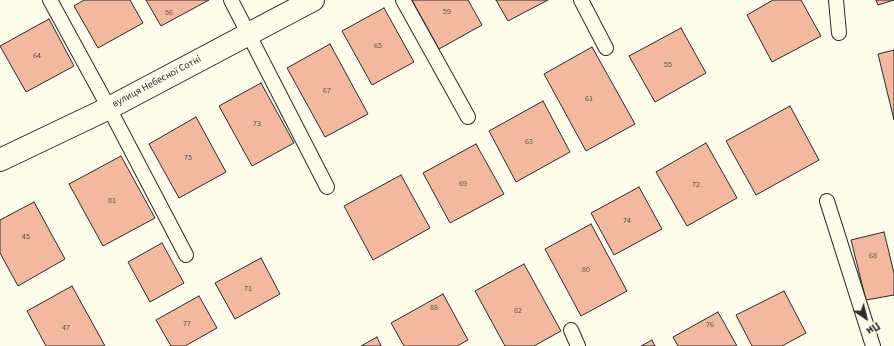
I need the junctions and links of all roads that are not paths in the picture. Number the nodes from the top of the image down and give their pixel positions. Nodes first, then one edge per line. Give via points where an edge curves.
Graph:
1 (50, 0) edge
2 (231, 0) edge
3 (313, 0) edge
4 (403, 0) edge
5 (580, 0) edge
6 (836, 0) edge
7 (839, 33) dead end
8 (248, 34) junction
9 (606, 48) dead end
10 (109, 108) junction
11 (468, 117) dead end
12 (0, 160) edge
13 (327, 187) dead end
14 (827, 201) dead end
15 (186, 255) dead end
16 (571, 330) dead end
17 (578, 346) edge
18 (873, 346) edge

1 - 10 lane
2 - 8 lane
3 - 8 street, вулиця Небесної Сотні
4 - 11 lane
5 - 9 lane
6 - 7 lane
8 - 10 street, вулиця Небесної Сотні
8 - 13 lane
10 - 12 street, вулиця Небесної Сотні
10 - 15 lane
14 - 18 lane
16 - 17 lane

